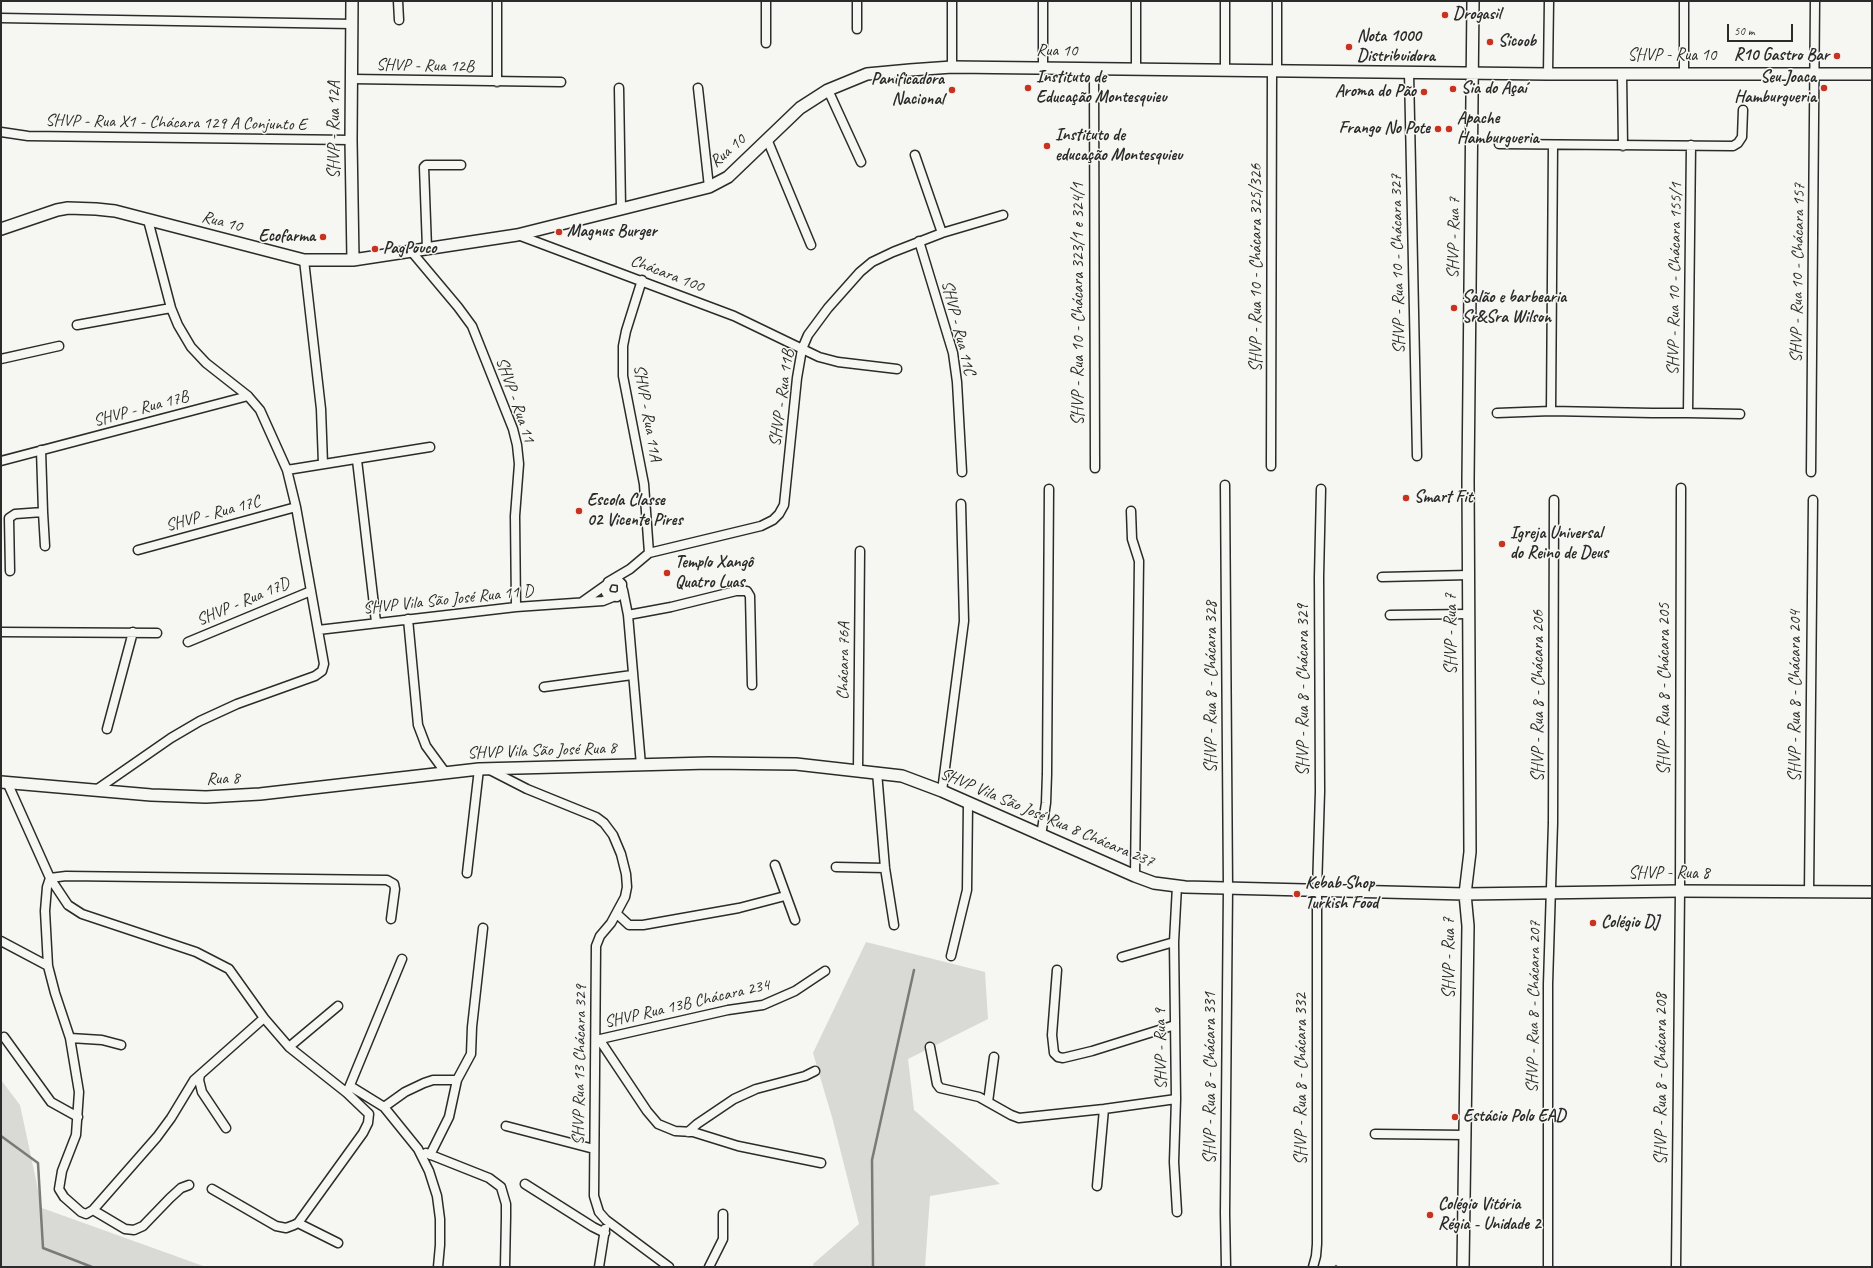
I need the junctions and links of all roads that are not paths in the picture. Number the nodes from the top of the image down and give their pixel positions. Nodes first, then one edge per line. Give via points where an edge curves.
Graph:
1 (352, 1) edge
2 (398, 1) edge
3 (497, 1) edge
4 (766, 1) edge
5 (857, 1) edge
6 (952, 1) edge
7 (1043, 1) edge
8 (1136, 1) edge
9 (1225, 1) edge
10 (1277, 1) edge
11 (1473, 1) edge
12 (1549, 1) edge
13 (1684, 1) edge
14 (1816, 1) edge
15 (1, 18) edge
16 (399, 20) dead end
17 (352, 24) junction
18 (857, 29) dead end
19 (766, 43) dead end
20 (952, 67) junction
21 (1043, 68) junction
22 (1094, 69) junction
23 (1136, 69) junction
24 (1226, 70) junction
25 (1275, 71) junction
26 (1409, 72) junction
27 (1473, 72) junction
28 (1684, 73) junction
29 (1548, 74) junction
30 (1622, 74) junction
31 (1815, 74) junction
32 (1872, 74) edge
33 (352, 79) junction
34 (497, 82) junction
35 (561, 82) dead end
36 (619, 88) dead end
37 (698, 88) dead end
38 (828, 90) junction
39 (1743, 110) dead end
40 (1, 132) edge
41 (767, 139) junction
42 (351, 140) junction
43 (1499, 144) dead end
44 (1553, 145) junction
45 (1623, 146) junction
46 (1691, 146) junction
47 (915, 155) dead end
48 (861, 162) dead end
49 (460, 165) dead end
50 (709, 187) junction
51 (621, 208) junction
52 (1003, 215) dead end
53 (148, 220) junction
54 (1, 229) edge
55 (942, 233) junction
56 (517, 235) junction
57 (919, 241) junction
58 (811, 245) dead end
59 (426, 248) junction
60 (411, 251) junction
61 (304, 260) junction
62 (353, 260) junction
63 (642, 280) junction
64 (171, 308) junction
65 (77, 325) dead end
66 (59, 346) dead end
67 (802, 349) junction
68 (1, 359) edge
69 (897, 369) dead end
70 (248, 396) junction
71 (1551, 411) junction
72 (1497, 413) dead end
73 (1688, 413) junction
74 (1740, 414) dead end
75 (430, 447) dead end
76 (41, 450) junction
77 (1417, 456) dead end
78 (357, 460) junction
79 (1, 461) edge
80 (323, 464) junction
81 (1271, 466) dead end
82 (1095, 468) dead end
83 (287, 470) junction
84 (962, 472) dead end
85 (1811, 472) dead end
86 (1226, 485) dead end
87 (1681, 488) dead end
88 (1049, 489) dead end
89 (1321, 489) dead end
90 (1554, 500) dead end
91 (1813, 500) dead end
92 (961, 504) dead end
93 (296, 507) junction
94 (1131, 511) dead end
95 (43, 512) junction
96 (45, 546) dead end
97 (138, 550) dead end
98 (860, 551) dead end
99 (650, 553) junction
100 (630, 569) junction
101 (10, 571) dead end
102 (1469, 575) junction
103 (1382, 577) dead end
104 (609, 582) junction
105 (623, 589) junction
106 (311, 591) junction
107 (615, 597) junction
108 (581, 602) junction
109 (516, 607) junction
110 (628, 612) junction
111 (1469, 614) junction
112 (1390, 615) dead end
113 (408, 619) junction
114 (376, 622) junction
115 (318, 630) junction
116 (1, 632) edge
117 (133, 632) junction
118 (156, 633) dead end
119 (188, 642) dead end
120 (632, 675) junction
121 (752, 685) dead end
122 (544, 687) dead end
123 (107, 729) dead end
124 (641, 765) junction
125 (483, 769) junction
126 (858, 771) junction
127 (445, 772) junction
128 (876, 772) junction
129 (4, 782) edge
130 (96, 790) junction
131 (942, 791) junction
132 (968, 804) junction
133 (1041, 836) junction
134 (775, 866) dead end
135 (836, 867) dead end
136 (886, 868) junction
137 (467, 873) dead end
138 (1135, 876) junction
139 (50, 878) junction
140 (1177, 886) junction
141 (1228, 888) junction
142 (1317, 890) junction
143 (1680, 891) junction
144 (1552, 892) junction
145 (1810, 892) junction
146 (1872, 892) edge
147 (1465, 894) junction
148 (785, 896) junction
149 (617, 914) junction
150 (391, 919) dead end
151 (795, 920) dead end
152 (894, 925) dead end
153 (483, 928) dead end
154 (1, 941) edge
155 (1174, 942) junction
156 (951, 956) dead end
157 (1122, 957) dead end
158 (402, 959) dead end
159 (48, 966) junction
160 (1057, 970) dead end
161 (825, 971) dead end
162 (338, 1006) dead end
163 (264, 1018) junction
164 (1175, 1025) junction
165 (4, 1037) dead end
166 (70, 1038) junction
167 (597, 1040) junction
168 (121, 1045) dead end
169 (289, 1046) junction
170 (930, 1047) dead end
171 (994, 1057) dead end
172 (815, 1071) dead end
173 (200, 1075) junction
174 (457, 1080) junction
175 (348, 1090) junction
176 (1176, 1099) junction
177 (988, 1102) junction
178 (384, 1107) junction
179 (1104, 1109) junction
180 (78, 1117) junction
181 (506, 1126) dead end
182 (226, 1128) dead end
183 (688, 1132) junction
184 (1375, 1134) dead end
185 (1466, 1136) junction
186 (418, 1149) junction
187 (594, 1149) junction
188 (430, 1155) junction
189 (821, 1164) dead end
190 (189, 1184) dead end
191 (525, 1184) dead end
192 (1096, 1186) dead end
193 (212, 1189) dead end
194 (93, 1210) junction
195 (1177, 1212) dead end
196 (723, 1214) dead end
197 (606, 1220) junction
198 (298, 1223) junction
199 (605, 1233) junction
200 (338, 1243) dead end
201 (438, 1267) edge
202 (505, 1267) edge
203 (598, 1267) edge
204 (669, 1267) edge
205 (709, 1267) edge
206 (1226, 1267) edge
207 (1313, 1267) edge
208 (1464, 1267) edge
209 (1548, 1267) edge
210 (1676, 1267) edge

1 - 17 street, SHVP - Rua 12A
2 - 16 street
3 - 34 street, SHVP - Rua 12B
4 - 19 street
5 - 18 street
6 - 20 street
7 - 21 street
8 - 23 street
9 - 24 street
10 - 25 street, SHVP - Rua 10 - Chácara 325/326
11 - 27 street, SHVP - Rua 7
12 - 29 street
13 - 28 street
14 - 31 street, SHVP - Rua 10 - Chácara 157
15 - 17 street
17 - 33 street, SHVP - Rua 12A
20 - 21 street, Rua 10
20 - 38 street, Rua 10 via 867,74
21 - 22 street, Rua 10
22 - 23 street, Rua 10
22 - 82 street, SHVP - Rua 10 - Chácara 323/1 e 324/1
23 - 24 street, Rua 10
24 - 25 street, Rua 10
25 - 26 street, Rua 10
25 - 81 street, SHVP - Rua 10 - Chácara 325/326
26 - 27 street, Rua 10
26 - 77 street, SHVP - Rua 10 - Chácara 327
27 - 29 street, SHVP - Rua 10
27 - 102 street, SHVP - Rua 7
28 - 30 street, SHVP - Rua 10
28 - 31 street, SHVP - Rua 10
29 - 30 street, SHVP - Rua 10
30 - 45 street
31 - 32 street, SHVP - Rua 10
31 - 85 street, SHVP - Rua 10 - Chácara 157
33 - 34 street, SHVP - Rua 12B
33 - 42 street, SHVP - Rua 12A
34 - 35 street, SHVP - Rua 12B
36 - 51 street
37 - 50 street
38 - 41 street, Rua 10 via 800,108
38 - 48 street
39 - 46 street via 1742,137 1738,143 1733,146
40 - 42 street, SHVP - Rua X1 - Chácara 129 A Conjunto E via 28,136
41 - 50 street, Rua 10 via 728,177
41 - 58 street
42 - 62 street, SHVP - Rua 12A
43 - 44 street
44 - 45 street
44 - 71 street
45 - 46 street
46 - 73 street, SHVP - Rua 10 - Chácara 155/1
47 - 55 street
49 - 59 street via 424,167
50 - 51 street, Rua 10
51 - 56 street, Rua 10
52 - 55 street, SHVP - Rua 11B
53 - 54 street, Rua 10 via 115,212 68,208
53 - 61 street, Rua 10
53 - 64 street
55 - 57 street, SHVP - Rua 11B
56 - 59 street, Rua 10
56 - 63 street, Chácara 100
57 - 67 street, SHVP - Rua 11B via 872,262 860,272 828,308 808,335
57 - 84 street, SHVP - Rua 11C via 953,353
59 - 60 street, Rua 10
60 - 62 street, Rua 10
60 - 109 street, SHVP - Rua 11 via 472,326 513,429 519,464
61 - 62 street, Rua 10
61 - 80 street via 319,382
63 - 67 street, Chácara 100 via 734,316
63 - 99 street, SHVP - Rua 11A via 626,332 622,358 644,484
64 - 65 street
64 - 70 street via 191,348
66 - 68 street
67 - 69 street, Chácara 100 via 838,362
67 - 99 street, SHVP - Rua 11B via 793,407 784,506 779,514 761,526
70 - 76 street, SHVP - Rua 17B
70 - 83 street via 260,410
71 - 72 street
71 - 73 street
73 - 74 street
75 - 78 street
76 - 79 street, SHVP - Rua 17B
76 - 95 street
78 - 80 street
78 - 114 street
80 - 83 street
83 - 93 street
86 - 141 street, SHVP - Rua 8 - Chácara 328
87 - 143 street, SHVP - Rua 8 - Chácara 205
88 - 133 street via 1047,767 1046,803
89 - 142 street, SHVP - Rua 8 - Chácara 329 via 1320,792
90 - 144 street, SHVP - Rua 8 - Chácara 206
91 - 145 street, SHVP - Rua 8 - Chácara 204
92 - 131 street via 964,621
93 - 97 street, SHVP - Rua 17C
93 - 106 street
94 - 138 street via 1132,539 1138,561
95 - 96 street
95 - 101 street via 15,514 9,518
98 - 126 street, Chácara 76A
99 - 100 street, SHVP - Rua 11B
100 - 104 street, SHVP - Rua 11B
100 - 105 street
102 - 103 street
102 - 111 street, SHVP - Rua 7
104 - 105 street via 619,581
104 - 107 street via 606,593
104 - 108 street, SHVP - Rua 11B
105 - 107 street
105 - 110 street
106 - 115 street
106 - 119 street, SHVP - Rua 17D
107 - 108 street, SHVP Vila São José Rua 11 D via 603,601
107 - 110 street
108 - 109 street, SHVP Vila São José Rua 11 D
109 - 113 street, SHVP Vila São José Rua 11 D
110 - 120 street
110 - 121 street via 671,607 745,590 750,596
111 - 112 street
111 - 147 street, SHVP - Rua 7 via 1470,852
113 - 114 street, SHVP Vila São José Rua 11 D
113 - 127 street via 418,725 426,746
114 - 115 street, SHVP Vila São José Rua 11 D
115 - 130 street via 324,664 318,674 237,704 200,721
116 - 117 street
117 - 118 street
117 - 123 street
120 - 122 street
120 - 124 street
124 - 125 street, SHVP Vila São José Rua 8
124 - 126 street, SHVP Vila São José Rua 8 Chácara 237 via 796,764
125 - 127 street, SHVP Vila São José Rua 8
125 - 137 street
125 - 149 street, SHVP Rua 13 Chácara 329 via 596,817 604,823 613,835 626,874 625,897
126 - 128 street, SHVP Vila São José Rua 8 Chácara 237
127 - 130 street, Rua 8 via 231,796 151,795
128 - 131 street, SHVP Vila São José Rua 8 Chácara 237 via 902,776
128 - 136 street
129 - 130 street, Rua 8
129 - 139 street
131 - 132 street, SHVP Vila São José Rua 8 Chácara 237
132 - 133 street, SHVP Vila São José Rua 8 Chácara 237
132 - 156 street via 967,890
133 - 138 street, SHVP Vila São José Rua 8 Chácara 237
134 - 148 street
135 - 136 street
136 - 152 street
138 - 140 street, SHVP Vila São José Rua 8 Chácara 237 via 1154,883
139 - 150 street via 66,876 387,880 394,884 396,889
139 - 159 street via 45,911
139 - 163 street via 63,899 74,910 196,952 229,969
140 - 141 street, SHVP Vila São José Rua 8 Chácara 237
140 - 155 street, SHVP - Rua 9
141 - 142 street, SHVP Vila São José Rua 8 Chácara 237
141 - 206 street, SHVP - Rua 8 - Chácara 331
142 - 147 street, SHVP Vila São José Rua 8 Chácara 237
142 - 207 street, SHVP - Rua 8 - Chácara 332 via 1316,1256
143 - 144 street, SHVP - Rua 8
143 - 145 street, SHVP - Rua 8
143 - 210 street, SHVP - Rua 8 - Chácara 208
144 - 147 street, SHVP - Rua 8
144 - 209 street, SHVP - Rua 8 - Chácara 207 via 1548,984
145 - 146 street, SHVP - Rua 8
147 - 185 street, SHVP - Rua 7 via 1468,926
148 - 149 street via 739,908 643,925 629,925
148 - 151 street
149 - 167 street, SHVP Rua 13 Chácara 329 via 600,936 596,946
153 - 174 street via 471,1054
154 - 159 street
155 - 157 street
155 - 164 street, SHVP - Rua 9
158 - 175 street
159 - 166 street
160 - 164 street via 1052,1035 1054,1053 1058,1057 1092,1051
161 - 167 street, SHVP Rua 13B Chácara 234 via 795,991 763,1005 728,1010
162 - 169 street
163 - 169 street
163 - 173 street
164 - 176 street, SHVP - Rua 9
165 - 180 street via 48,1099
166 - 168 street via 102,1040
166 - 180 street via 78,1078
167 - 183 street via 658,1124 675,1131
167 - 187 street, SHVP Rua 13 Chácara 329
169 - 175 street
170 - 177 street via 940,1088 968,1094
171 - 177 street
172 - 183 street via 750,1091 721,1107
173 - 182 street via 198,1080 202,1092
173 - 194 street via 187,1089 165,1127
174 - 178 street via 424,1082
174 - 188 street via 449,1117
175 - 178 street
175 - 198 street via 369,1114 368,1123
176 - 179 street
176 - 195 street, SHVP - Rua 9 via 1174,1162
177 - 179 street via 1019,1118
178 - 186 street
179 - 192 street
180 - 194 street via 76,1135 62,1171 59,1190 81,1212 86,1214
181 - 187 street
183 - 189 street
184 - 185 street
185 - 208 street, SHVP - Rua 7
186 - 188 street
186 - 201 street via 437,1196 441,1233
187 - 197 street, SHVP Rua 13 Chácara 329 via 594,1196 599,1212
188 - 202 street via 489,1178 501,1187 506,1217
190 - 194 street via 170,1198 143,1226 134,1230 125,1229
191 - 199 street via 593,1228
193 - 198 street via 280,1228 288,1228
196 - 205 street via 723,1239
197 - 199 street
197 - 204 street
198 - 200 street
199 - 203 street

